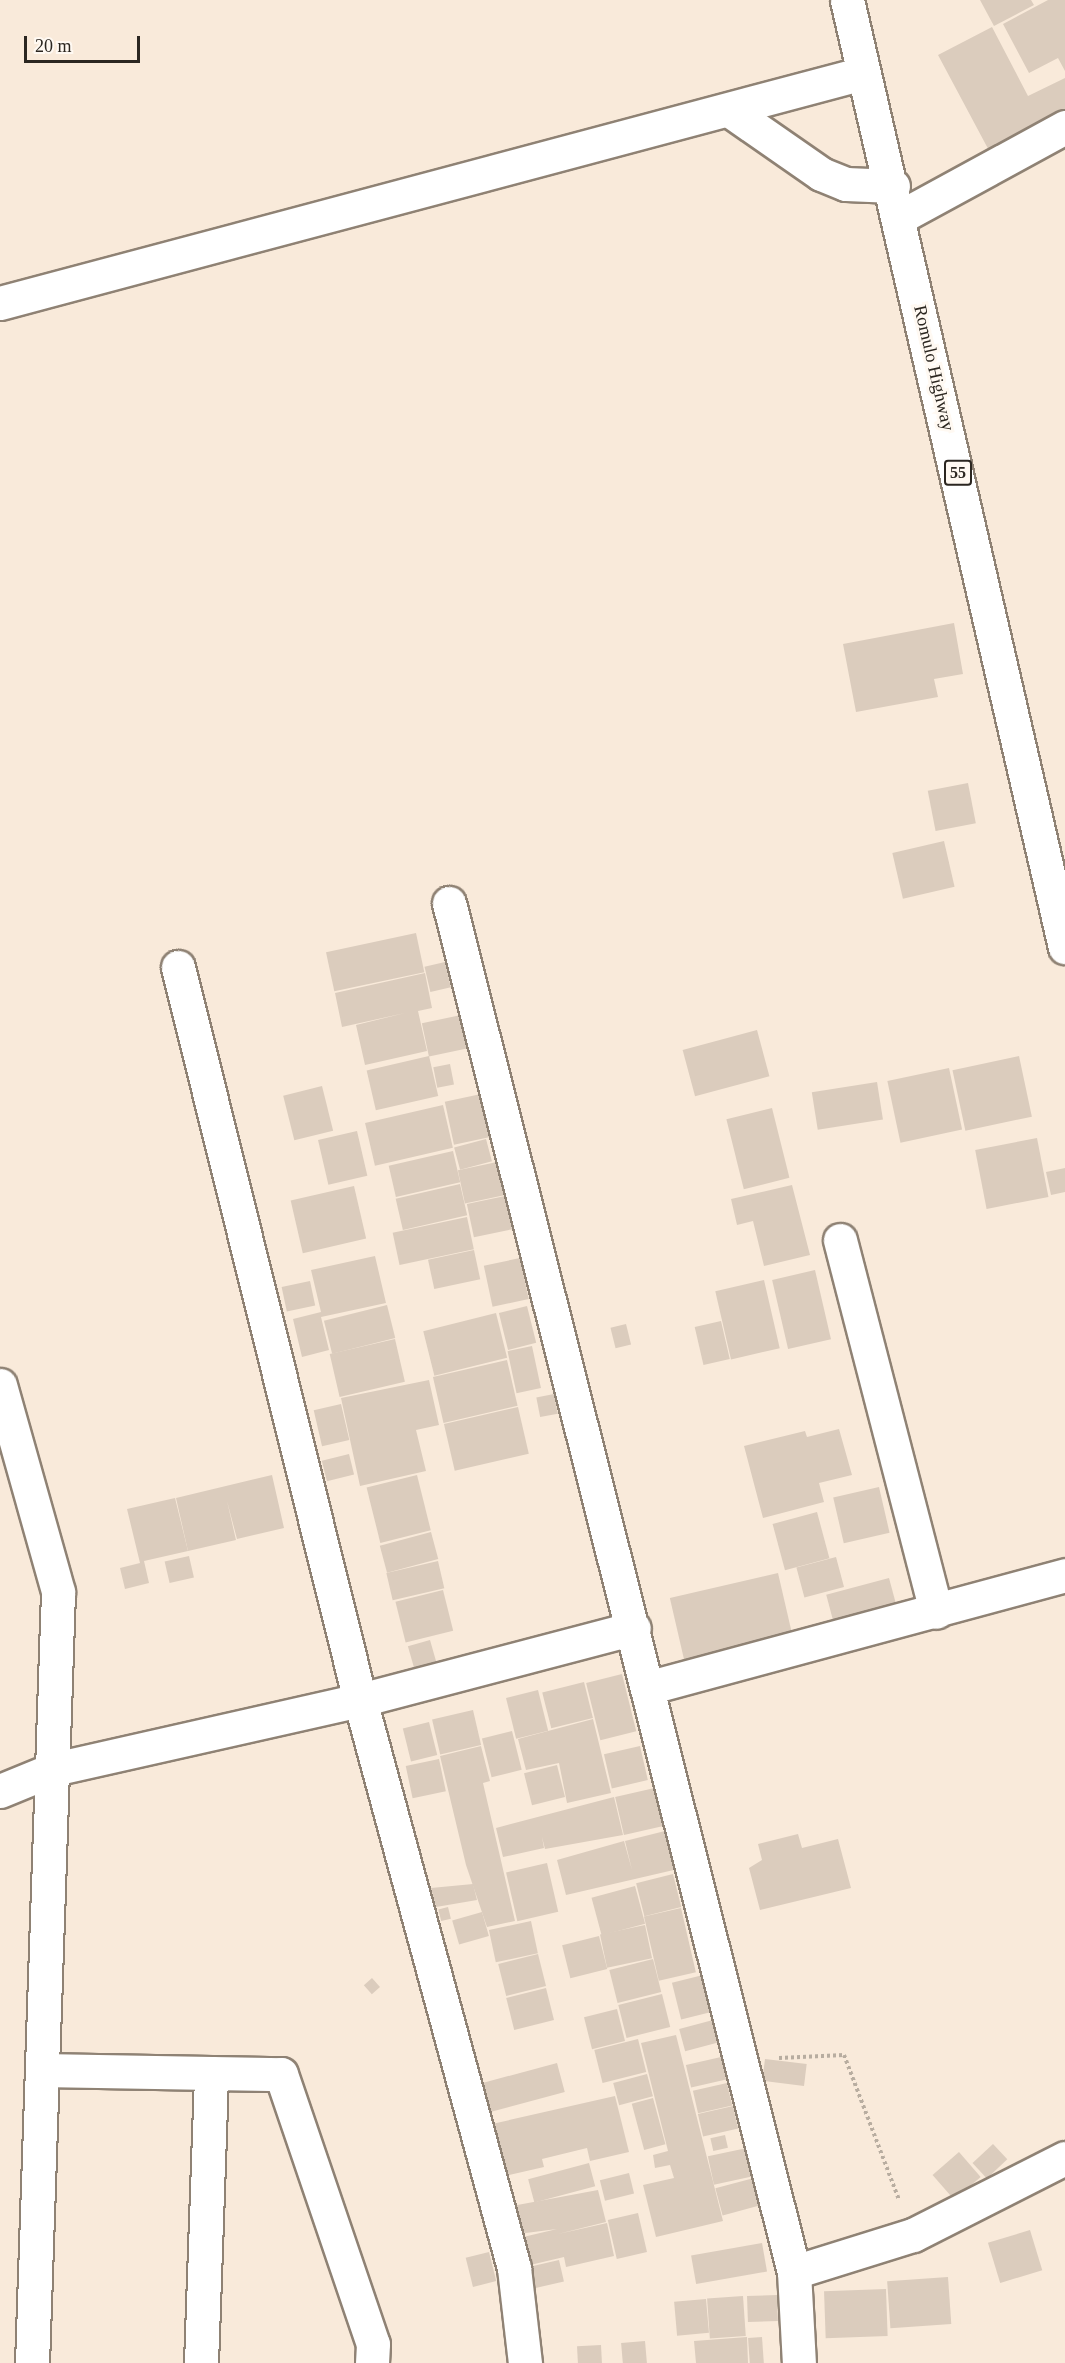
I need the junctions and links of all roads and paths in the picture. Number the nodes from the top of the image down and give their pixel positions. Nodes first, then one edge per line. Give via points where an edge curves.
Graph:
1 (847, 0) edge
2 (863, 73) junction
3 (729, 110) junction
4 (1065, 127) edge
5 (893, 186) junction
6 (900, 217) junction
7 (0, 303) edge
8 (449, 903) dead end
9 (1065, 947) edge
10 (178, 967) dead end
11 (840, 1240) dead end
12 (0, 1384) edge
13 (1065, 1575) edge
14 (936, 1612) junction
15 (633, 1628) junction
16 (647, 1688) junction
17 (360, 1700) junction
18 (54, 1769) junction
19 (0, 1791) edge
20 (739, 2058) junction
21 (43, 2070) junction
22 (211, 2073) junction
23 (1065, 2158) edge
24 (913, 2235) junction
25 (794, 2272) junction
26 (32, 2363) edge
27 (201, 2363) edge
28 (372, 2363) edge
29 (525, 2363) edge
30 (800, 2363) edge

1 - 2 main road, Romulo Highway / 55
2 - 3 main road
2 - 5 main road, Romulo Highway / 55
3 - 5 main road via 821,174 846,184
3 - 7 main road
4 - 6 main road
5 - 6 main road, Romulo Highway / 55
6 - 9 main road, Romulo Highway / 55
8 - 15 main road
10 - 17 main road
11 - 14 main road
12 - 18 main road via 58,1592
13 - 14 main road
14 - 16 main road
15 - 16 main road
15 - 17 main road
16 - 20 main road
17 - 18 main road
17 - 29 main road via 514,2268
18 - 19 main road
18 - 21 main road
20 - 24 path via 844,2055
20 - 25 main road
21 - 22 main road
21 - 26 main road
22 - 27 main road
22 - 28 main road via 281,2074 373,2344
23 - 24 main road
24 - 25 main road
25 - 30 main road

